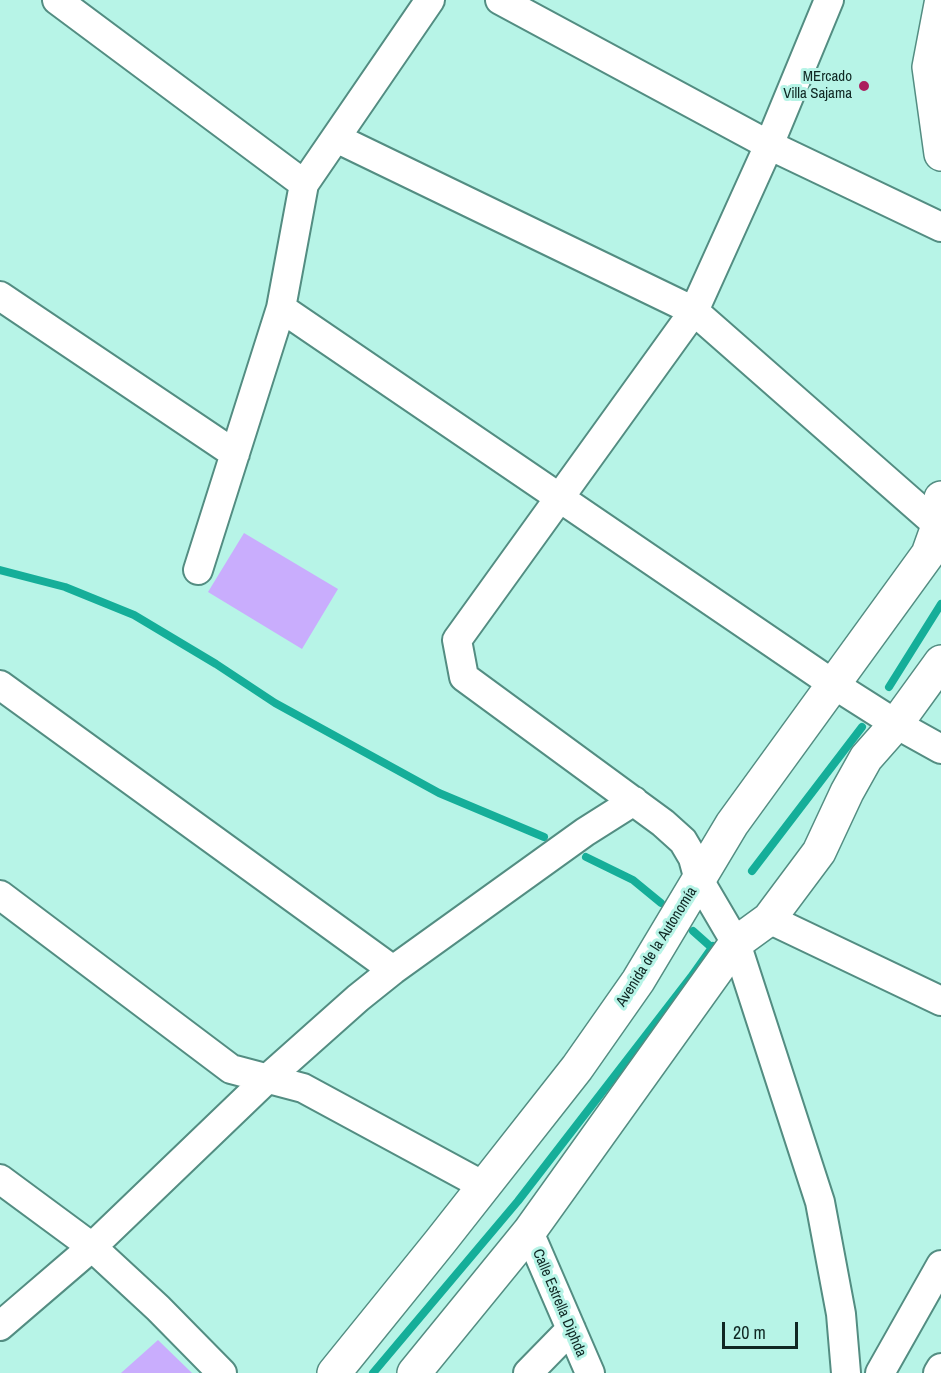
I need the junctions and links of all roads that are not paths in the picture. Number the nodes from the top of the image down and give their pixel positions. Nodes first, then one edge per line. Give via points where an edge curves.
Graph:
1 (57, 0) edge
2 (430, 0) edge
3 (500, 0) edge
4 (829, 0) edge
5 (941, 4) edge
6 (336, 138) junction
7 (769, 145) junction
8 (941, 154) edge
9 (304, 184) junction
10 (941, 227) edge
11 (0, 296) edge
12 (281, 308) junction
13 (694, 311) junction
14 (235, 454) junction
15 (558, 498) junction
16 (940, 517) edge
17 (198, 570) dead end
18 (941, 662) edge
19 (833, 684) junction
20 (0, 685) edge
21 (896, 724) junction
22 (941, 749) edge
23 (634, 801) junction
24 (699, 880) junction
25 (0, 895) edge
26 (769, 919) junction
27 (736, 943) junction
28 (393, 970) junction
29 (941, 1000) edge
30 (267, 1079) junction
31 (0, 1179) edge
32 (484, 1186) junction
33 (529, 1232) junction
34 (92, 1247) junction
35 (941, 1264) edge
36 (0, 1326) edge
37 (571, 1329) junction
38 (941, 1368) edge
39 (222, 1373) edge
40 (334, 1373) edge
41 (414, 1373) edge
42 (528, 1373) edge
43 (590, 1373) edge
44 (846, 1373) edge
45 (880, 1373) edge
46 (938, 1373) edge

1 - 9 street
2 - 6 street
3 - 7 street
4 - 7 street
5 - 8 street via 930,67
6 - 9 street
6 - 13 street
7 - 10 street
7 - 13 street
9 - 12 street
11 - 14 street
12 - 14 street
12 - 15 street
13 - 15 street
13 - 16 street
14 - 17 street
15 - 19 street
15 - 23 street via 457,640 464,677
16 - 19 street, Avenida de la Autonomía via 928,554
18 - 21 street
19 - 21 street
19 - 24 street, Avenida de la Autonomía via 732,824
20 - 28 street
21 - 22 street
21 - 26 street via 866,758 819,852
23 - 24 street via 682,840 693,858
23 - 28 street
24 - 27 street
24 - 32 street, Avenida de la Autonomía via 638,981 577,1068
25 - 30 street via 231,1069
26 - 27 street
26 - 29 street
27 - 33 street
27 - 44 street via 820,1202
28 - 30 street
30 - 32 street via 303,1088
30 - 34 street
31 - 34 street
32 - 40 street, Avenida de la Autonomía
33 - 37 street, Calle Estrella Diphda
33 - 41 street
34 - 36 street
34 - 39 street
35 - 45 street
37 - 42 street
37 - 43 street, Calle Estrella Diphda
38 - 46 street

